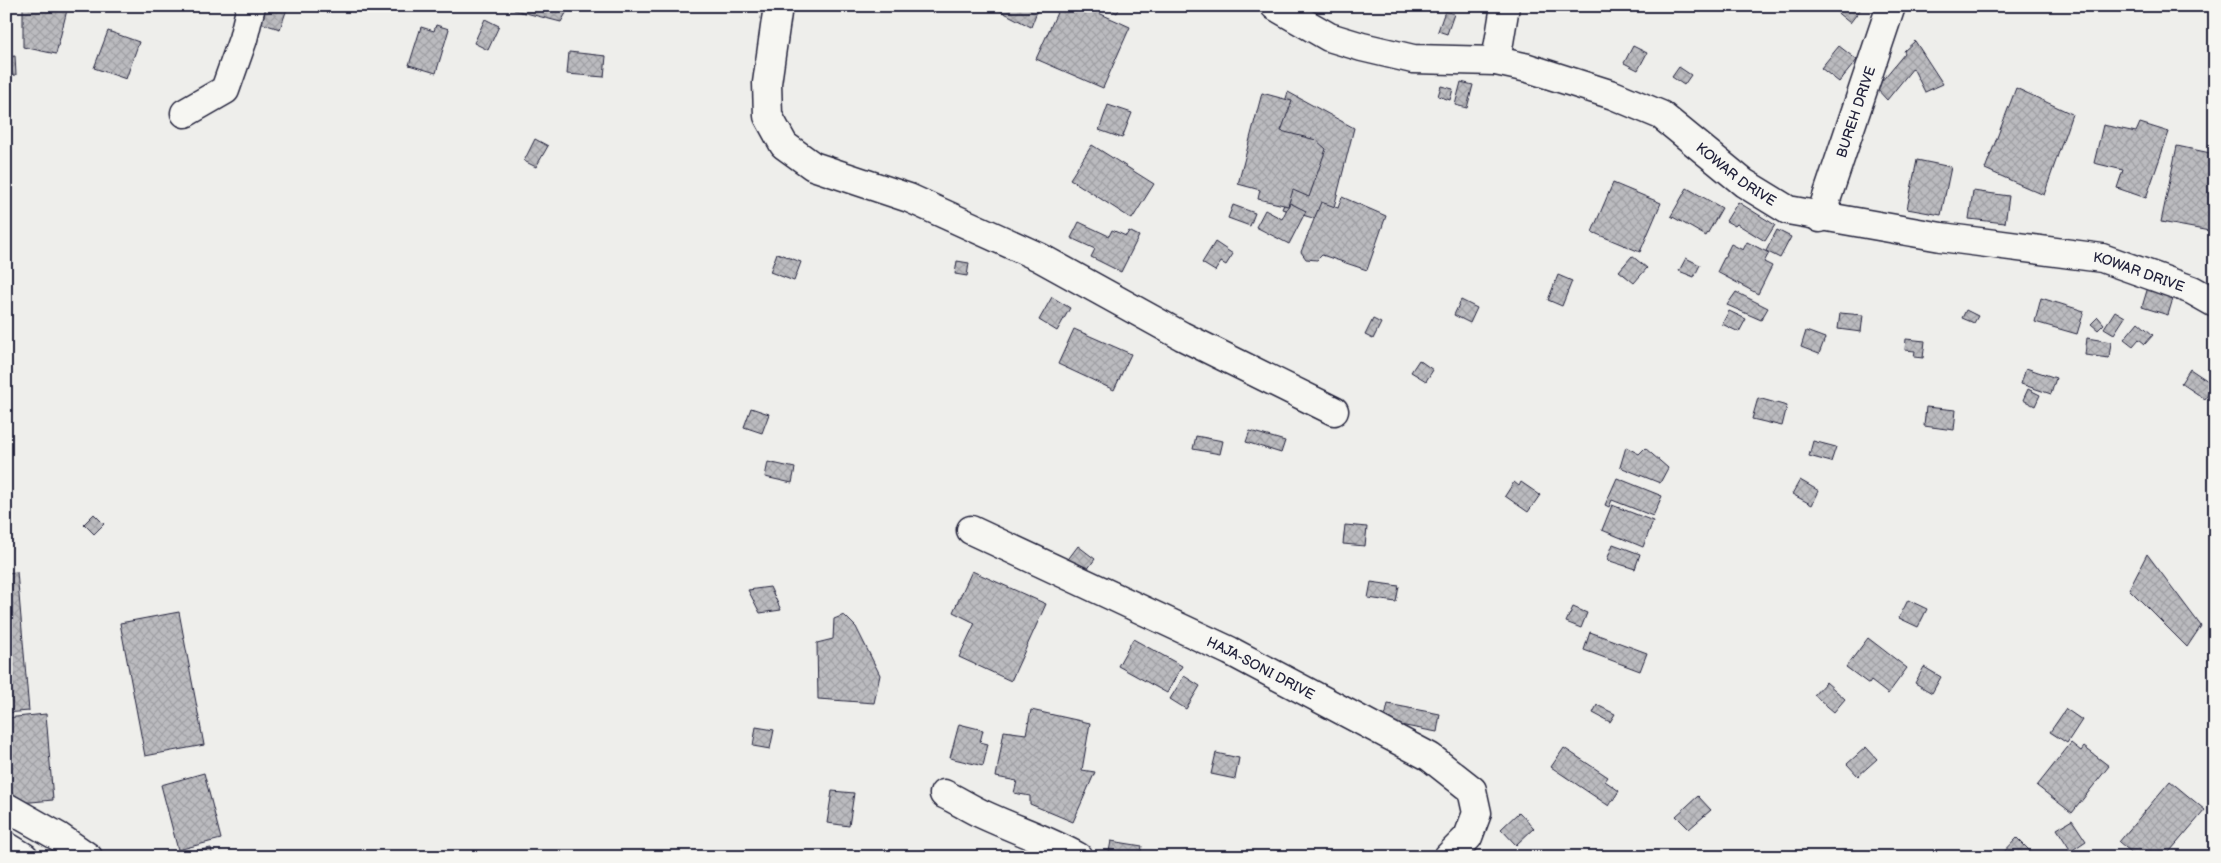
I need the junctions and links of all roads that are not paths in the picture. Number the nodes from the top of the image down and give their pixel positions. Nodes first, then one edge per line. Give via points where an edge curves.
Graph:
1 (251, 6) edge
2 (778, 6) edge
3 (1275, 6) edge
4 (1505, 6) edge
5 (1891, 6) edge
6 (1496, 61) junction
7 (185, 113) dead end
8 (1820, 218) junction
9 (2215, 303) edge
10 (1334, 411) dead end
11 (971, 530) dead end
12 (944, 794) dead end
13 (6, 807) edge
14 (6, 846) edge
15 (24, 857) edge
16 (88, 857) edge
17 (1078, 857) edge
18 (1448, 857) edge

1 - 7 street via 225,90
2 - 10 street via 766,83 768,116 784,145 813,166 909,198 1039,257 1182,336
3 - 6 street, KOWAR DRIVE via 1329,37 1370,49 1413,59
4 - 6 street
5 - 8 street, BUREH DRIVE
6 - 8 street, KOWAR DRIVE via 1604,92 1661,115 1744,183 1788,210
8 - 9 street, KOWAR DRIVE via 2102,258 2192,290
11 - 18 street, HAJA-SONI DRIVE via 1230,652 1430,757 1472,790 1477,813 1468,837
12 - 17 street
13 - 16 street
14 - 15 street

